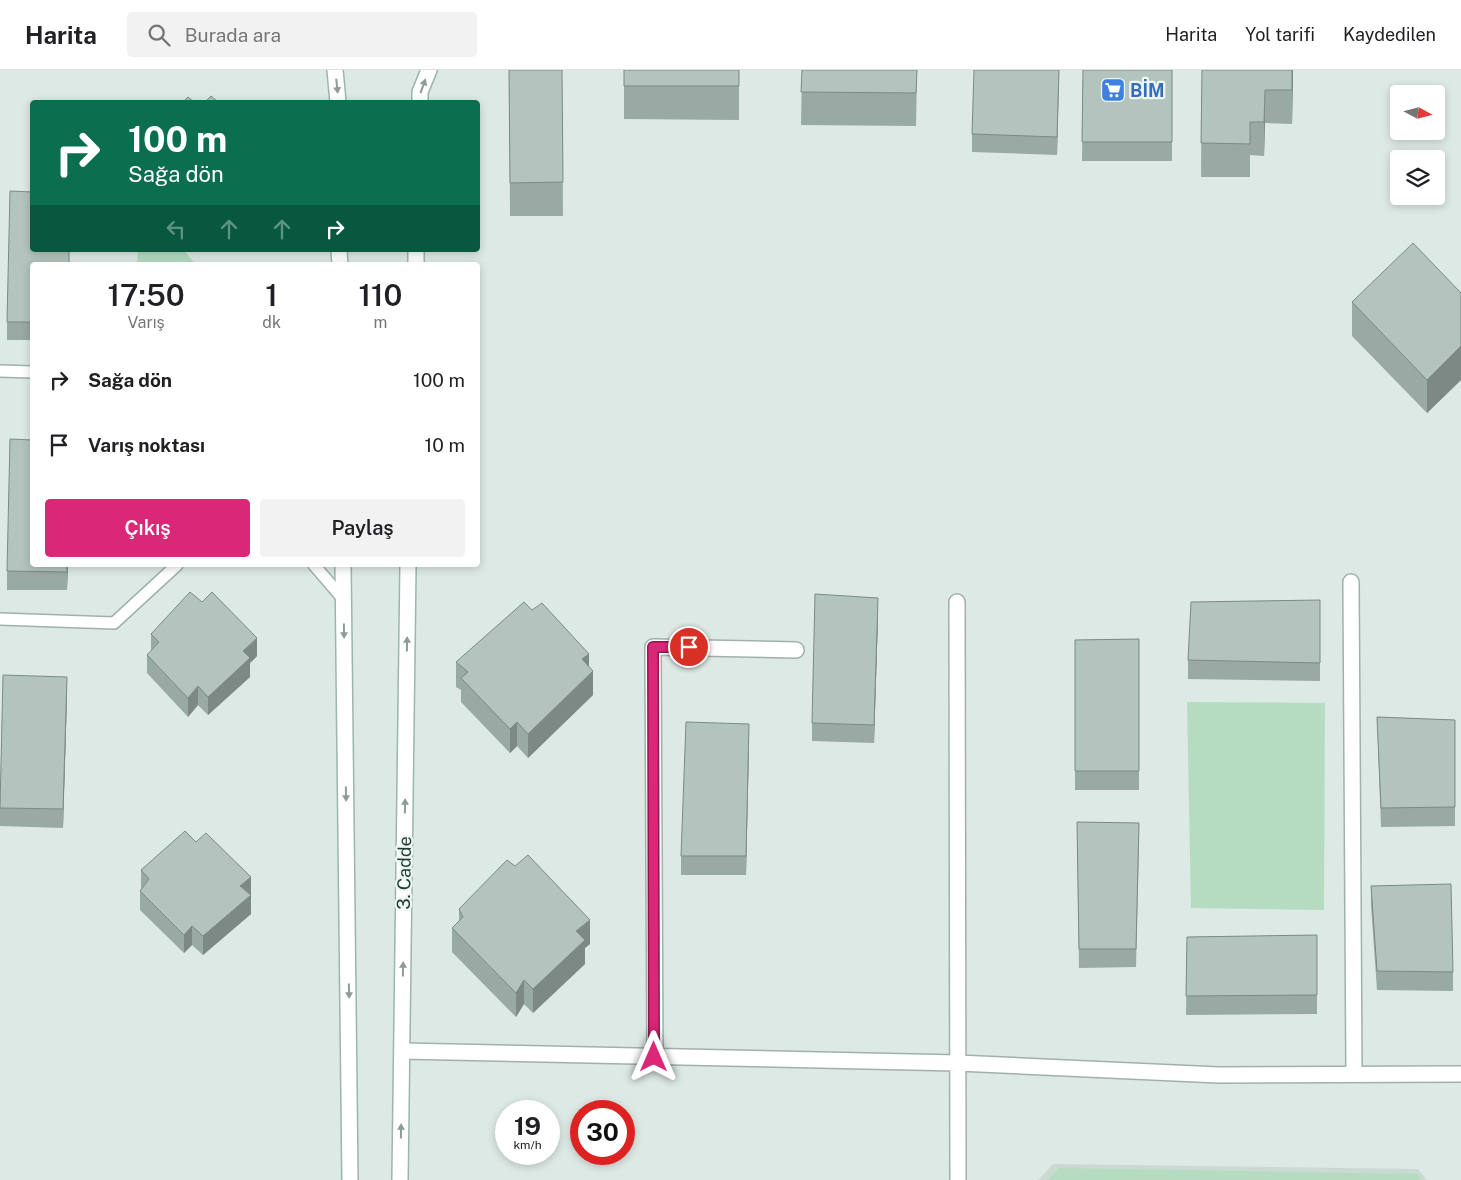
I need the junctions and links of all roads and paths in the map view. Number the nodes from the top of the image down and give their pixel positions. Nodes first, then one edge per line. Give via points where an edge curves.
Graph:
1 (334, 70) edge
2 (429, 70) edge
3 (338, 100) edge
4 (420, 100) edge
5 (0, 371) edge
6 (30, 372) edge
7 (175, 567) edge
8 (316, 567) edge
9 (343, 567) edge
10 (408, 567) edge
11 (1352, 582) dead end
12 (344, 600) junction
13 (957, 602) dead end
14 (0, 620) edge
15 (796, 650) dead end
16 (402, 1051) junction
17 (654, 1057) junction
18 (958, 1063) junction
19 (1354, 1074) junction
20 (1461, 1074) edge
21 (350, 1180) edge
22 (400, 1180) edge
23 (958, 1180) edge

1 -> 3 street
4 -> 2 street
5 - 6 lane
7 - 14 lane via 114,623
8 - 12 lane
9 - 12 street
16 -> 10 street, 3. Cadde
11 - 19 street
12 -> 21 street
13 - 18 street
15 - 17 street via 653,647
16 - 17 street
22 -> 16 street, 3. Cadde
17 - 18 street
18 - 19 street via 1219,1075
18 - 23 street
19 - 20 street

